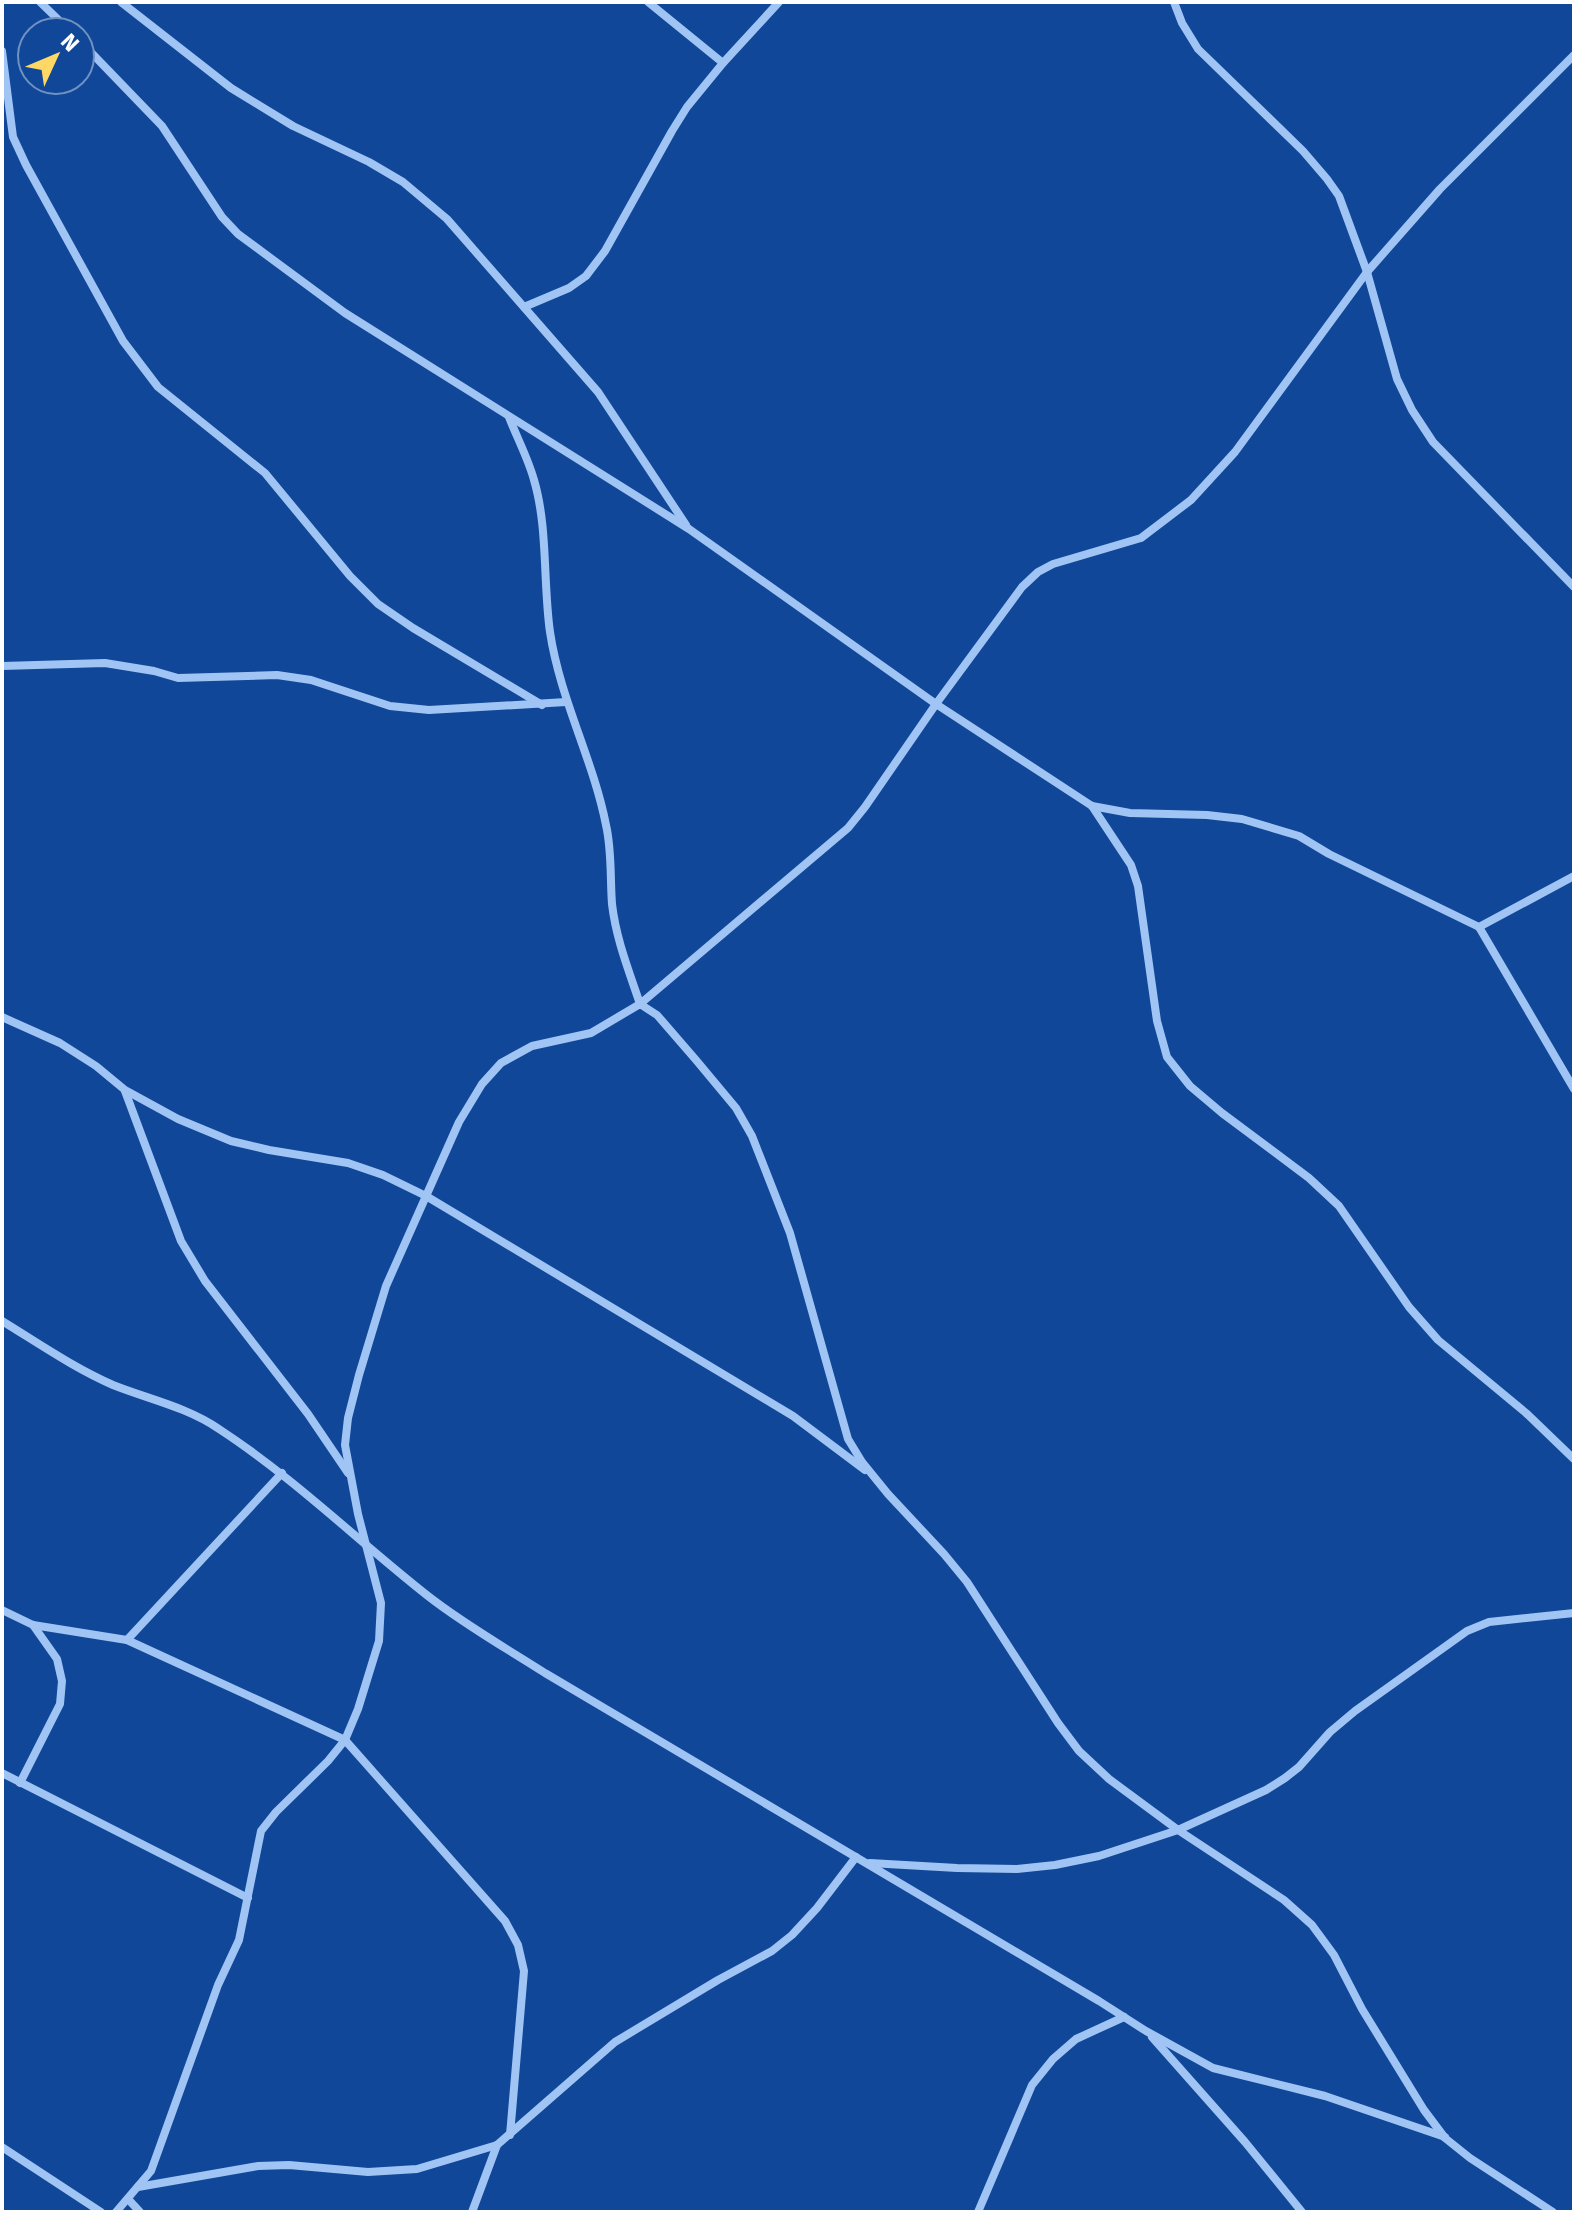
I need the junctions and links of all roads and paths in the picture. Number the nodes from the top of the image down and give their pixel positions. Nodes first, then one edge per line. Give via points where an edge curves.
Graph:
1 (40, 2) edge
2 (121, 2) edge
3 (648, 2) edge
4 (779, 2) edge
5 (1174, 2) edge
6 (54, 16) edge
7 (2, 51) edge
8 (1574, 55) edge
9 (96, 58) edge
10 (723, 63) junction
11 (2, 64) edge
12 (1367, 272) junction
13 (524, 307) junction
14 (509, 417) junction
15 (689, 529) junction
16 (1574, 587) edge
17 (2, 666) edge
18 (566, 702) junction
19 (936, 704) junction
20 (542, 705) junction
21 (1092, 806) junction
22 (1574, 876) edge
23 (1479, 927) junction
24 (640, 1004) junction
25 (2, 1017) edge
26 (1574, 1089) edge
27 (125, 1090) junction
28 (426, 1196) junction
29 (2, 1321) edge
30 (1574, 1459) edge
31 (282, 1473) junction
32 (873, 1476) junction
33 (351, 1477) junction
34 (365, 1543) junction
35 (2, 1610) edge
36 (1574, 1613) edge
37 (33, 1625) junction
38 (127, 1640) junction
39 (345, 1740) junction
40 (2, 1773) edge
41 (20, 1783) junction
42 (1178, 1830) junction
43 (856, 1857) junction
44 (865, 1862) junction
45 (248, 1898) junction
46 (1124, 2017) junction
47 (1146, 2031) junction
48 (510, 2135) junction
49 (1445, 2138) junction
50 (497, 2145) junction
51 (3, 2151) edge
52 (138, 2187) junction
53 (128, 2199) junction
54 (101, 2212) edge
55 (116, 2212) edge
56 (140, 2212) edge
57 (472, 2212) edge
58 (978, 2212) edge
59 (1302, 2212) edge
60 (1553, 2212) edge

1 - 6 street
2 - 13 street via 231,88 403,182 447,219
3 - 10 street
4 - 10 street
5 - 12 street via 1198,49 1327,179 1339,196
7 - 11 street
8 - 12 street via 1440,189
9 - 14 street via 162,126 238,234 345,313
10 - 13 street via 687,107 586,276
11 - 20 street via 13,137 26,165 123,341 158,387 265,473 378,604
12 - 16 street via 1397,379 1433,442
12 - 19 street via 1235,452 1191,500 1141,538 1038,572
13 - 15 street via 598,392
14 - 15 street
14 - 18 street via 540,508 549,629
15 - 19 street
17 - 20 street via 105,663 178,678 277,675 311,680 390,706 429,710
18 - 20 street
18 - 24 street via 596,784 618,934
19 - 21 street
19 - 24 street via 848,828
21 - 23 street via 1242,819 1299,836
21 - 30 street via 1131,865 1138,886 1167,1057 1190,1086 1339,1206 1438,1340
22 - 23 street
23 - 26 street
24 - 28 street via 591,1033 532,1046 501,1063 459,1122
24 - 32 street via 657,1015 696,1060 752,1136 790,1233 848,1439
25 - 27 street via 60,1043
27 - 28 street via 231,1141 348,1163
27 - 33 street via 181,1241
28 - 32 street via 793,1416
28 - 33 street via 386,1286 359,1375 345,1445
29 - 31 street via 71,1364 216,1427
31 - 34 street
31 - 38 street
32 - 42 street via 967,1582 1079,1751
33 - 34 street
34 - 39 street via 381,1603 379,1641
34 - 43 street via 459,1619
35 - 37 street
36 - 42 street via 1489,1622 1467,1631 1355,1711 1285,1778
37 - 38 street
37 - 41 street via 57,1659 62,1681 60,1704
38 - 39 street
39 - 45 street via 261,1831
39 - 48 street via 505,1921 518,1945 524,1971
40 - 41 street
41 - 45 street
42 - 44 street via 1099,1856 1017,1869
42 - 49 street via 1284,1900 1312,1925
43 - 44 street
43 - 48 street via 792,1935 615,2042
44 - 46 street
45 - 52 street via 239,1940 151,2171
46 - 47 street
46 - 58 street via 1076,2039 1032,2085
47 - 49 street via 1213,2068 1325,2096
47 - 59 street
48 - 50 street
49 - 60 street
50 - 52 street via 417,2169 258,2166
50 - 57 street
51 - 54 street
52 - 53 street
53 - 55 street
53 - 56 street

